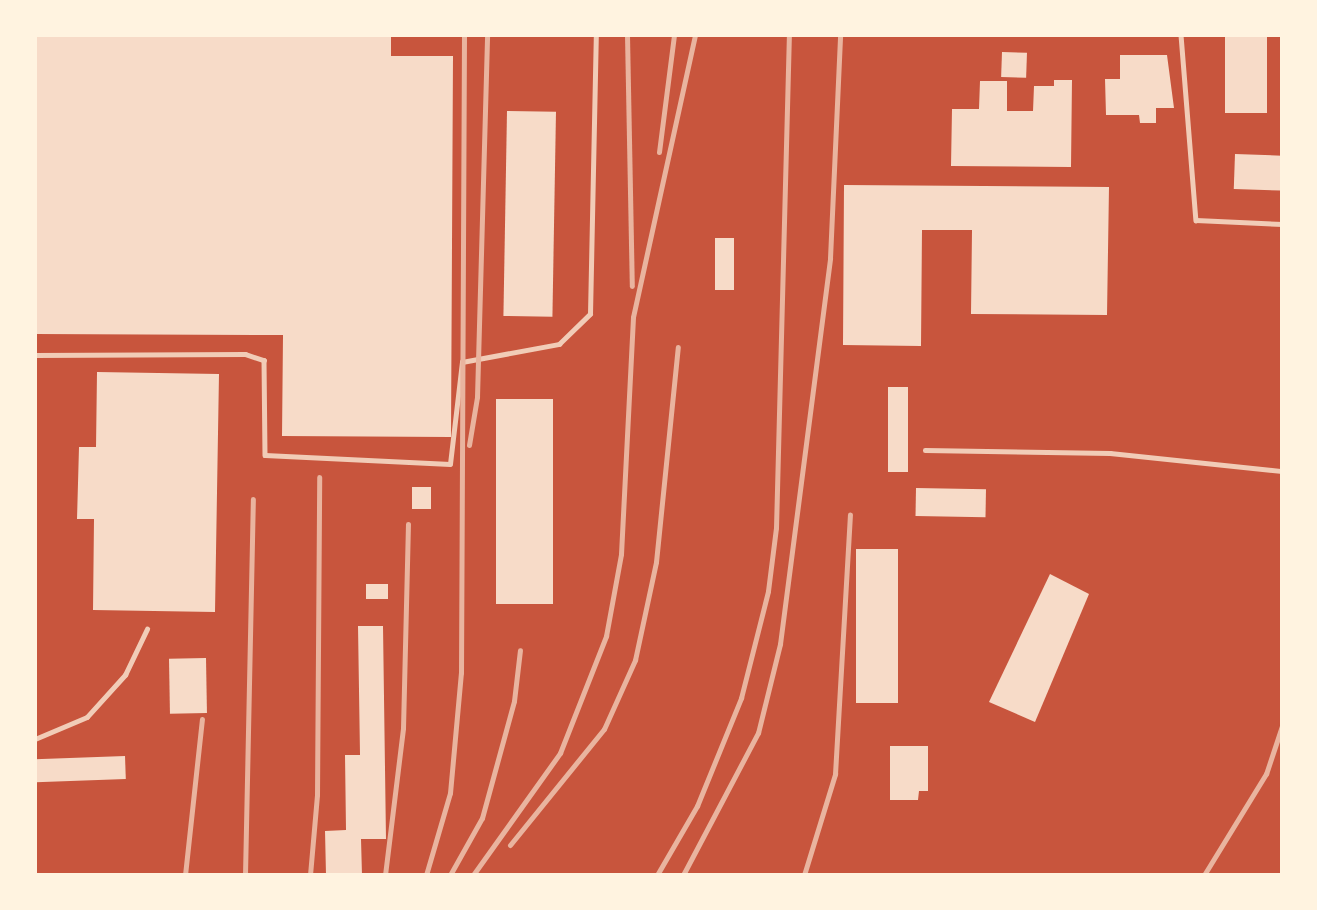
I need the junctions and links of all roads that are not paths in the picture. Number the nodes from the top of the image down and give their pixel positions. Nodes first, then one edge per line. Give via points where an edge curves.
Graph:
1 (596, 35) edge
2 (1181, 35) edge
3 (1282, 224) edge
4 (35, 355) edge
5 (925, 450) dead end
6 (1282, 471) edge
7 (147, 629) dead end
8 (35, 739) edge

1 - 4 lane via 590,314 559,344 462,362 450,464 265,455 264,360 245,354
2 - 3 lane via 1196,220
5 - 6 lane via 1110,453
7 - 8 lane via 125,675 87,717

